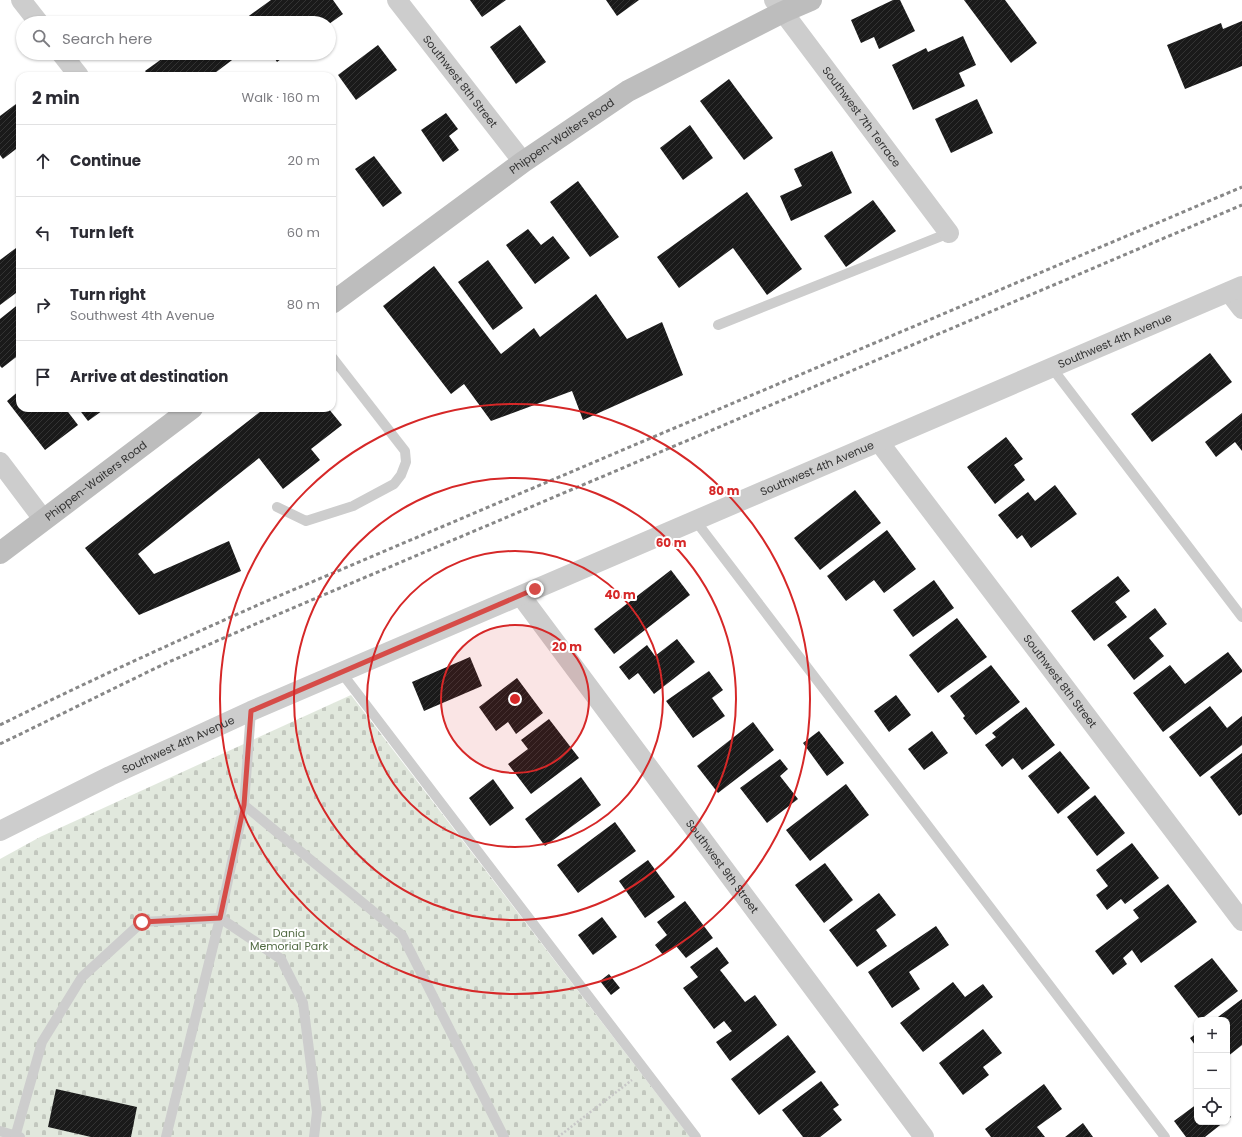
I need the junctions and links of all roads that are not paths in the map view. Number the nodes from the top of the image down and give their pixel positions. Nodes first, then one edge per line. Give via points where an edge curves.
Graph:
1 (21, 0) edge
2 (397, 0) edge
3 (810, 0) edge
4 (779, 6) edge
5 (33, 16) edge
6 (67, 60) edge
7 (76, 72) edge
8 (523, 162) junction
9 (949, 233) joint
10 (1235, 289) edge
11 (336, 300) edge
12 (1242, 309) edge
13 (718, 325) dead end
14 (336, 362) edge
15 (1052, 368) junction
16 (187, 412) edge
17 (879, 442) junction
18 (0, 462) edge
19 (277, 507) dead end
20 (44, 519) junction
21 (695, 520) junction
22 (0, 553) edge
23 (520, 596) junction
24 (1242, 617) edge
25 (341, 672) junction
26 (251, 711) junction
27 (244, 805) junction
28 (0, 831) edge
29 (220, 918) junction
30 (1242, 921) edge
31 (0, 1131) edge
32 (16, 1137) edge
33 (166, 1137) edge
34 (314, 1137) edge
35 (504, 1137) edge
36 (696, 1137) edge
37 (924, 1137) edge
38 (1165, 1137) edge

1 - 5 street
2 - 8 street, Southwest 8th Street
3 - 4 street, Phippen-Waiters Road
4 - 8 street, Phippen-Waiters Road via 628,91
4 - 9 street, Southwest 7th Terrace
6 - 7 street
8 - 11 street, Phippen-Waiters Road
9 - 13 lane
10 - 12 street
10 - 15 street, Southwest 4th Avenue
14 - 19 lane via 405,451 406,462 394,484 353,506 306,522
15 - 17 street, Southwest 4th Avenue
15 - 24 lane
16 - 20 street, Phippen-Waiters Road
17 - 21 street, Southwest 4th Avenue
17 - 30 street, Southwest 8th Street
18 - 20 street
20 - 22 street, Phippen-Waiters Road
21 - 23 street, Southwest 4th Avenue
21 - 38 lane
23 - 25 street, Southwest 4th Avenue
23 - 37 street, Southwest 9th Street
25 - 26 street, Southwest 4th Avenue
25 - 36 lane
26 - 27 lane
26 - 28 street, Southwest 4th Avenue via 110,776
27 - 29 lane
27 - 35 lane via 402,935
29 - 32 lane via 142,922 82,978 42,1042
29 - 33 lane
29 - 34 lane via 281,959 303,1003 317,1112
31 - 32 lane

